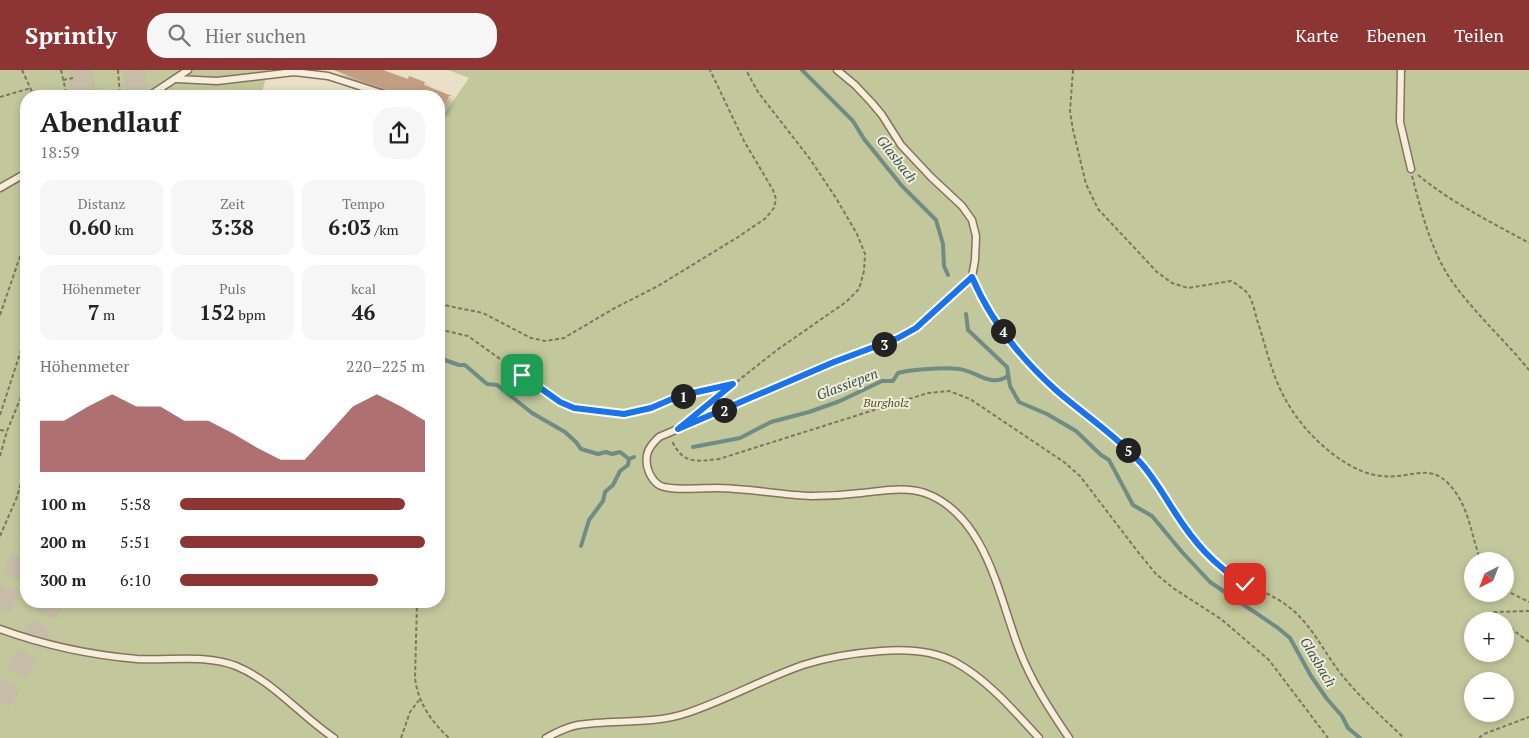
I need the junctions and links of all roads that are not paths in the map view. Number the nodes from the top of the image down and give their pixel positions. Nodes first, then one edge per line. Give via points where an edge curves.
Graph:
1 (188, 70) edge
2 (837, 70) edge
3 (1401, 70) edge
4 (177, 79) junction
5 (159, 90) edge
6 (371, 90) edge
7 (1411, 169) road end
8 (20, 176) edge
9 (0, 188) edge
10 (0, 629) edge
11 (334, 738) edge
12 (546, 738) edge
13 (1039, 738) edge
14 (1069, 738) edge

1 - 4 lane
2 - 14 lane via 872,103 901,145 972,220 976,236 972,277 916,328 898,338 659,437 647,454 651,478 660,486 681,489 746,489 810,496 910,490 924,492 952,509 972,532 981,549 997,581 1019,650 1035,684
3 - 7 lane via 1400,122
4 - 5 lane
4 - 6 lane via 217,81 294,72 328,76
8 - 9 lane
10 - 11 lane via 99,655 221,662 236,666 252,674
12 - 13 lane via 576,726 686,714 802,665 830,658 858,652 909,650 943,657 969,671

